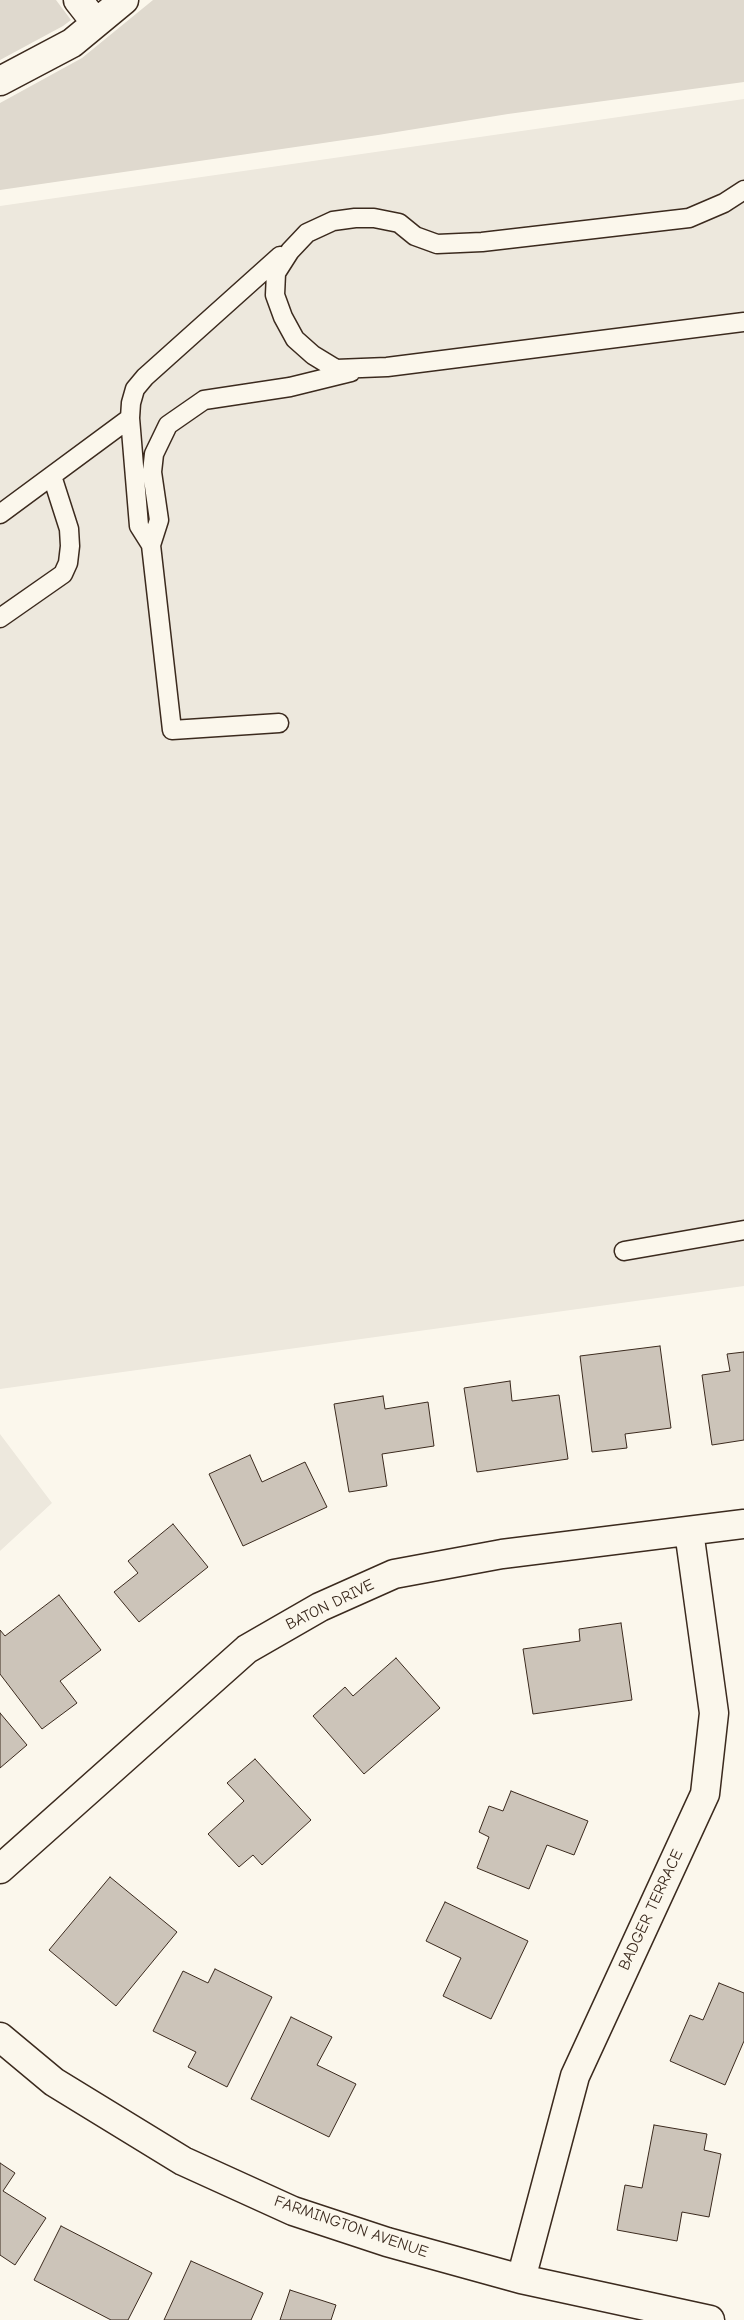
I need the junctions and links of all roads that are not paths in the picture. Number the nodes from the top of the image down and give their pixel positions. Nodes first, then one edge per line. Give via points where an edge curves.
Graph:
1 (78, 0) edge
2 (124, 0) edge
3 (96, 23) junction
4 (0, 81) edge
5 (744, 190) edge
6 (307, 233) junction
7 (744, 322) edge
8 (365, 369) junction
9 (130, 418) junction
10 (52, 476) junction
11 (0, 514) edge
12 (151, 545) junction
13 (0, 618) edge
14 (279, 723) dead end
15 (744, 1230) edge
16 (624, 1250) dead end
17 (744, 1524) edge
18 (689, 1531) junction
19 (0, 1869) edge
20 (0, 2037) edge
21 (521, 2279) junction
22 (710, 2320) edge

1 - 3 street
2 - 3 street
3 - 4 street via 72,43
5 - 6 lane via 724,203 689,218 482,242 437,244 415,236 398,223 374,218 333,221
6 - 8 lane via 290,250 276,273 274,295 283,317 295,339 313,355 336,369
6 - 9 lane via 145,376 130,403
7 - 8 lane
8 - 12 lane via 290,387 204,400 183,412 168,425 154,454 152,472 159,520
9 - 10 lane
9 - 12 lane via 139,526
10 - 11 lane
10 - 13 lane via 69,529 68,563 63,574
12 - 14 lane via 172,730
15 - 16 lane
17 - 18 street, BATON DRIVE
18 - 19 street, BATON DRIVE via 502,1554 394,1574 320,1607 247,1649
18 - 21 street, BADGER TERRACE via 714,1713 705,1794 575,2076
20 - 21 street, FARMINGTON AVENUE via 54,2082 183,2161 293,2211 387,2242
21 - 22 street, FARMINGTON AVENUE

